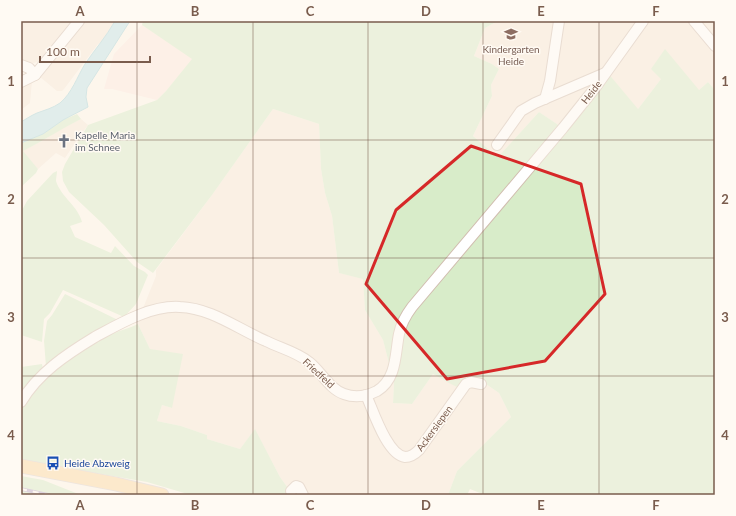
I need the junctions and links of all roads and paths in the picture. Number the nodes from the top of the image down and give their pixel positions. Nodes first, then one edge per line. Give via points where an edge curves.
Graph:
1 (79, 21) edge
2 (559, 21) edge
3 (643, 21) edge
4 (694, 21) edge
5 (715, 46) edge
6 (21, 65) edge
7 (607, 72) junction
8 (35, 74) junction
9 (21, 82) edge
10 (545, 99) junction
11 (497, 145) dead end
12 (481, 384) dead end
13 (366, 395) junction
14 (21, 402) edge
15 (21, 466) edge
16 (291, 491) dead end
17 (162, 495) edge
18 (303, 495) edge

1 - 8 street
2 - 10 street
3 - 7 street
4 - 5 street
6 - 8 street
7 - 10 street, Heide
7 - 13 street, Heide via 412,307 400,329 391,376 378,390
8 - 9 street
10 - 11 street, Heide via 521,111
12 - 13 street, Ackersiepen via 466,384 419,450 407,457 400,455 391,447
13 - 14 street, Friedfeld via 343,394 304,358 214,315 195,309 173,307 143,314 81,346 44,373
15 - 17 main road
16 - 18 street via 296,486 299,487

